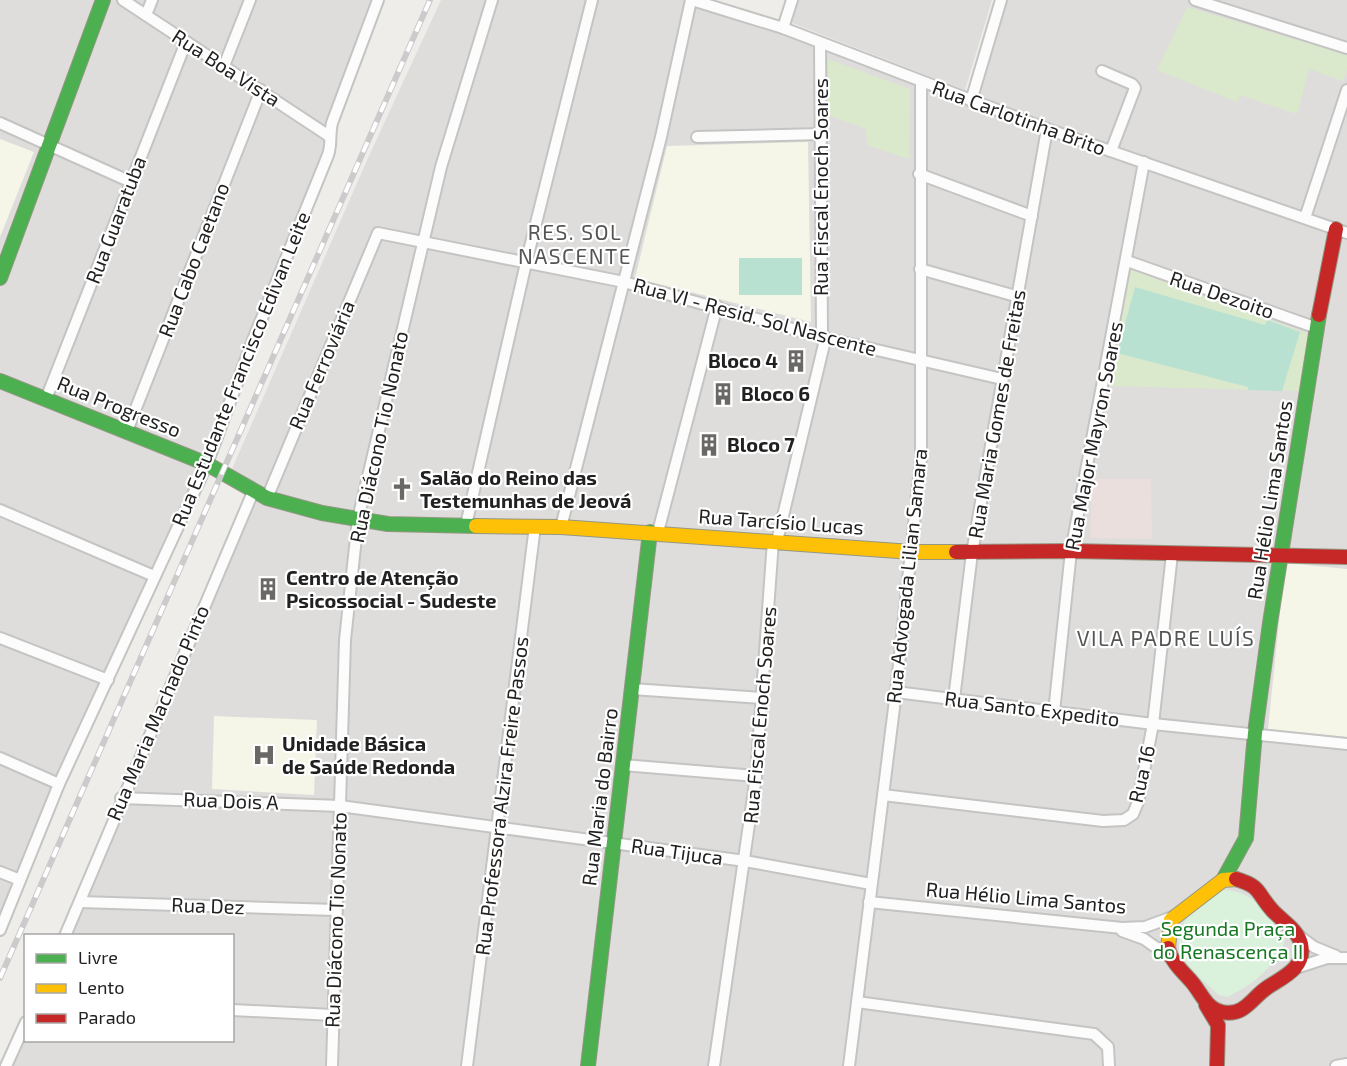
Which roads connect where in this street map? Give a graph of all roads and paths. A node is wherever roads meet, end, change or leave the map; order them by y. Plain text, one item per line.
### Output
1 (103, 0) edge
2 (123, 0) edge
3 (152, 0) edge
4 (250, 0) edge
5 (378, 0) edge
6 (492, 0) edge
7 (592, 0) edge
8 (692, 0) edge
9 (792, 0) edge
10 (1001, 0) edge
11 (1195, 0) edge
12 (146, 15) junction
13 (783, 28) junction
14 (186, 42) junction
15 (820, 43) junction
16 (1347, 48) edge
17 (224, 66) junction
18 (1102, 71) dead end
19 (921, 83) junction
20 (261, 90) junction
21 (1347, 90) edge
22 (971, 101) junction
23 (0, 123) edge
24 (1047, 129) junction
25 (821, 134) junction
26 (329, 136) junction
27 (697, 137) dead end
28 (49, 144) junction
29 (1111, 151) junction
30 (1144, 162) junction
31 (919, 174) junction
32 (131, 182) junction
33 (1032, 216) junction
34 (1305, 218) junction
35 (1342, 231) edge
36 (378, 232) joint
37 (424, 242) junction
38 (5, 251) edge
39 (1127, 261) junction
40 (526, 263) junction
41 (920, 269) junction
42 (0, 278) edge
43 (624, 282) junction
44 (1019, 297) junction
45 (717, 306) junction
46 (1317, 328) junction
47 (824, 338) junction
48 (921, 360) junction
49 (1002, 379) junction
50 (0, 381) edge
51 (46, 399) junction
52 (128, 431) junction
53 (207, 464) junction
54 (222, 471) joint
55 (253, 492) junction
56 (267, 498) junction
57 (0, 510) edge
58 (358, 519) junction
59 (466, 525) junction
60 (536, 526) junction
61 (561, 527) junction
62 (654, 532) junction
63 (775, 541) junction
64 (1071, 551) junction
65 (912, 552) junction
66 (972, 553) junction
67 (1172, 554) junction
68 (1281, 554) junction
69 (1347, 557) edge
70 (154, 576) junction
71 (0, 638) edge
72 (108, 680) junction
73 (632, 689) junction
74 (896, 692) junction
75 (762, 698) junction
76 (954, 699) junction
77 (1054, 712) junction
78 (1153, 724) junction
79 (1255, 732) junction
80 (1347, 744) edge
81 (0, 758) edge
82 (623, 765) junction
83 (756, 776) junction
84 (59, 784) junction
85 (883, 795) junction
86 (121, 798) junction
87 (340, 806) junction
88 (498, 829) junction
89 (614, 843) junction
90 (745, 861) junction
91 (0, 872) edge
92 (20, 880) junction
93 (1224, 880) junction
94 (871, 884) junction
95 (869, 902) junction
96 (80, 903) junction
97 (336, 910) junction
98 (1178, 915) junction
99 (1101, 927) junction
100 (0, 930) edge
101 (66, 934) edge
102 (1297, 934) junction
103 (1343, 958) edge
104 (1172, 959) junction
105 (1296, 968) junction
106 (857, 1002) junction
107 (1204, 1002) junction
108 (234, 1010) edge
109 (333, 1015) junction
110 (24, 1026) edge
111 (1347, 1064) edge
112 (6, 1066) edge
113 (332, 1066) edge
114 (467, 1066) edge
115 (588, 1066) edge
116 (714, 1066) edge
117 (849, 1066) edge
118 (1109, 1066) edge
119 (1217, 1066) edge
120 (1336, 1066) edge

1 - 28 street
2 - 12 street, Rua Boa Vista
3 - 12 street
4 - 17 street
5 - 26 street, Rua Estudante Francisco Edivan Leite
6 - 37 street, Rua Diácono Tio Nonato
7 - 40 street
8 - 13 street, Rua Carlotinha Brito
8 - 43 street
9 - 13 street
10 - 22 street
11 - 16 street
12 - 14 street, Rua Boa Vista
13 - 15 street, Rua Carlotinha Brito
14 - 17 street, Rua Boa Vista
14 - 32 street, Rua Guaratuba
15 - 19 street, Rua Carlotinha Brito
15 - 25 street, Rua Fiscal Enoch Soares
17 - 20 street, Rua Boa Vista
18 - 29 street
19 - 22 street, Rua Carlotinha Brito
19 - 31 street, Rua Advogada Lilian Samara
20 - 26 street, Rua Boa Vista
20 - 52 street, Rua Cabo Caetano
21 - 34 street
22 - 24 street, Rua Carlotinha Brito
23 - 28 street
24 - 29 street, Rua Carlotinha Brito
24 - 33 street, Rua Maria Gomes de Freitas
25 - 27 street
25 - 47 street, Rua Fiscal Enoch Soares
26 - 53 street, Rua Estudante Francisco Edivan Leite
28 - 32 street
28 - 38 street
29 - 30 street, Rua Carlotinha Brito
30 - 34 street, Rua Carlotinha Brito
30 - 39 street, Rua Major Mayron Soares
31 - 33 street
31 - 41 street, Rua Advogada Lilian Samara
32 - 51 street, Rua Guaratuba
33 - 44 street, Rua Maria Gomes de Freitas
34 - 35 street, Rua Carlotinha Brito
35 - 46 street, Rua Hélio Lima Santos
36 - 37 street, Rua VI - Resid. Sol Nascente
36 - 56 street, Rua Ferroviária
37 - 40 street, Rua VI - Resid. Sol Nascente
37 - 58 street, Rua Diácono Tio Nonato
38 - 42 street
39 - 46 street, Rua Dezoito
39 - 64 street, Rua Major Mayron Soares
40 - 43 street, Rua VI - Resid. Sol Nascente
40 - 59 street
41 - 44 street
41 - 48 street, Rua Advogada Lilian Samara
43 - 45 street, Rua VI - Resid. Sol Nascente
43 - 61 street
44 - 49 street, Rua Maria Gomes de Freitas
45 - 47 street, Rua VI - Resid. Sol Nascente
45 - 62 street, Rua Maria do Bairro
46 - 68 street, Rua Hélio Lima Santos
47 - 48 street, Rua VI - Resid. Sol Nascente
47 - 63 street, Rua Fiscal Enoch Soares
48 - 49 street, Rua VI - Resid. Sol Nascente
48 - 65 street, Rua Advogada Lilian Samara
49 - 66 street, Rua Maria Gomes de Freitas
50 - 51 street, Rua Progresso
51 - 52 street, Rua Progresso
52 - 53 street, Rua Progresso
53 - 54 street, Rua Progresso
53 - 70 street, Rua Estudante Francisco Edivan Leite
54 - 55 street, Rua Tarcísio Lucas
55 - 56 street, Rua Tarcísio Lucas
55 - 86 street, Rua Maria Machado Pinto
56 - 58 street, Rua Tarcísio Lucas
57 - 70 street
58 - 59 street, Rua Tarcísio Lucas
58 - 87 street, Rua Diácono Tio Nonato
59 - 60 street, Rua Tarcísio Lucas
60 - 61 street, Rua Tarcísio Lucas
60 - 88 street, Rua Professora Alzira Freire Passos
61 - 62 street, Rua Tarcísio Lucas
62 - 63 street, Rua Tarcísio Lucas
62 - 73 street, Rua Maria do Bairro
63 - 65 street, Rua Tarcísio Lucas
63 - 75 street, Rua Fiscal Enoch Soares
64 - 66 street, Rua Tarcísio Lucas
64 - 67 street, Rua Tarcísio Lucas
64 - 77 street, Rua Major Mayron Soares
65 - 66 street, Rua Tarcísio Lucas
65 - 74 street, Rua Advogada Lilian Samara
66 - 76 street, Rua Maria Gomes de Freitas
67 - 68 street, Rua Tarcísio Lucas
67 - 78 street, Rua 16
68 - 69 street, Rua Tarcísio Lucas
68 - 79 street, Rua Hélio Lima Santos
70 - 72 street, Rua Estudante Francisco Edivan Leite
71 - 72 street
72 - 84 street, Rua Estudante Francisco Edivan Leite
73 - 75 street
73 - 82 street, Rua Maria do Bairro
74 - 76 street, Rua Santo Expedito
74 - 85 street, Rua Advogada Lilian Samara
75 - 83 street, Rua Fiscal Enoch Soares
76 - 77 street, Rua Santo Expedito
77 - 78 street, Rua Santo Expedito
78 - 79 street, Rua Santo Expedito
78 - 85 street, Rua 16
79 - 80 street, Rua Santo Expedito
79 - 93 street, Rua Hélio Lima Santos
81 - 84 street
82 - 83 street
82 - 89 street, Rua Maria do Bairro
83 - 90 street, Rua Fiscal Enoch Soares
84 - 92 street, Rua Estudante Francisco Edivan Leite
85 - 94 street, Rua Advogada Lilian Samara
86 - 87 street, Rua Dois A
86 - 96 street, Rua Maria Machado Pinto
87 - 88 street, Rua Tijuca
87 - 97 street, Rua Diácono Tio Nonato
88 - 89 street, Rua Tijuca
88 - 114 street, Rua Professora Alzira Freire Passos
89 - 90 street, Rua Tijuca
89 - 115 street, Rua Maria do Bairro
90 - 94 street, Rua Tijuca
90 - 116 street, Rua Fiscal Enoch Soares
91 - 92 street
92 - 100 street, Rua Estudante Francisco Edivan Leite
93 - 98 street
93 - 102 street
94 - 95 street, Rua Advogada Lilian Samara
95 - 99 street, Rua Hélio Lima Santos
95 - 106 street, Rua Advogada Lilian Samara
96 - 97 street, Rua Dez
96 - 101 street, Rua Maria Machado Pinto
97 - 109 street, Rua Diácono Tio Nonato
98 - 99 street, Rua Hélio Lima Santos
98 - 104 street
99 - 104 street
102 - 103 street
102 - 105 street
103 - 105 street
104 - 107 street
105 - 107 street
106 - 117 street, Rua Advogada Lilian Samara
106 - 118 street
107 - 119 street
108 - 109 street
109 - 113 street, Rua Diácono Tio Nonato
110 - 112 street
111 - 120 street

